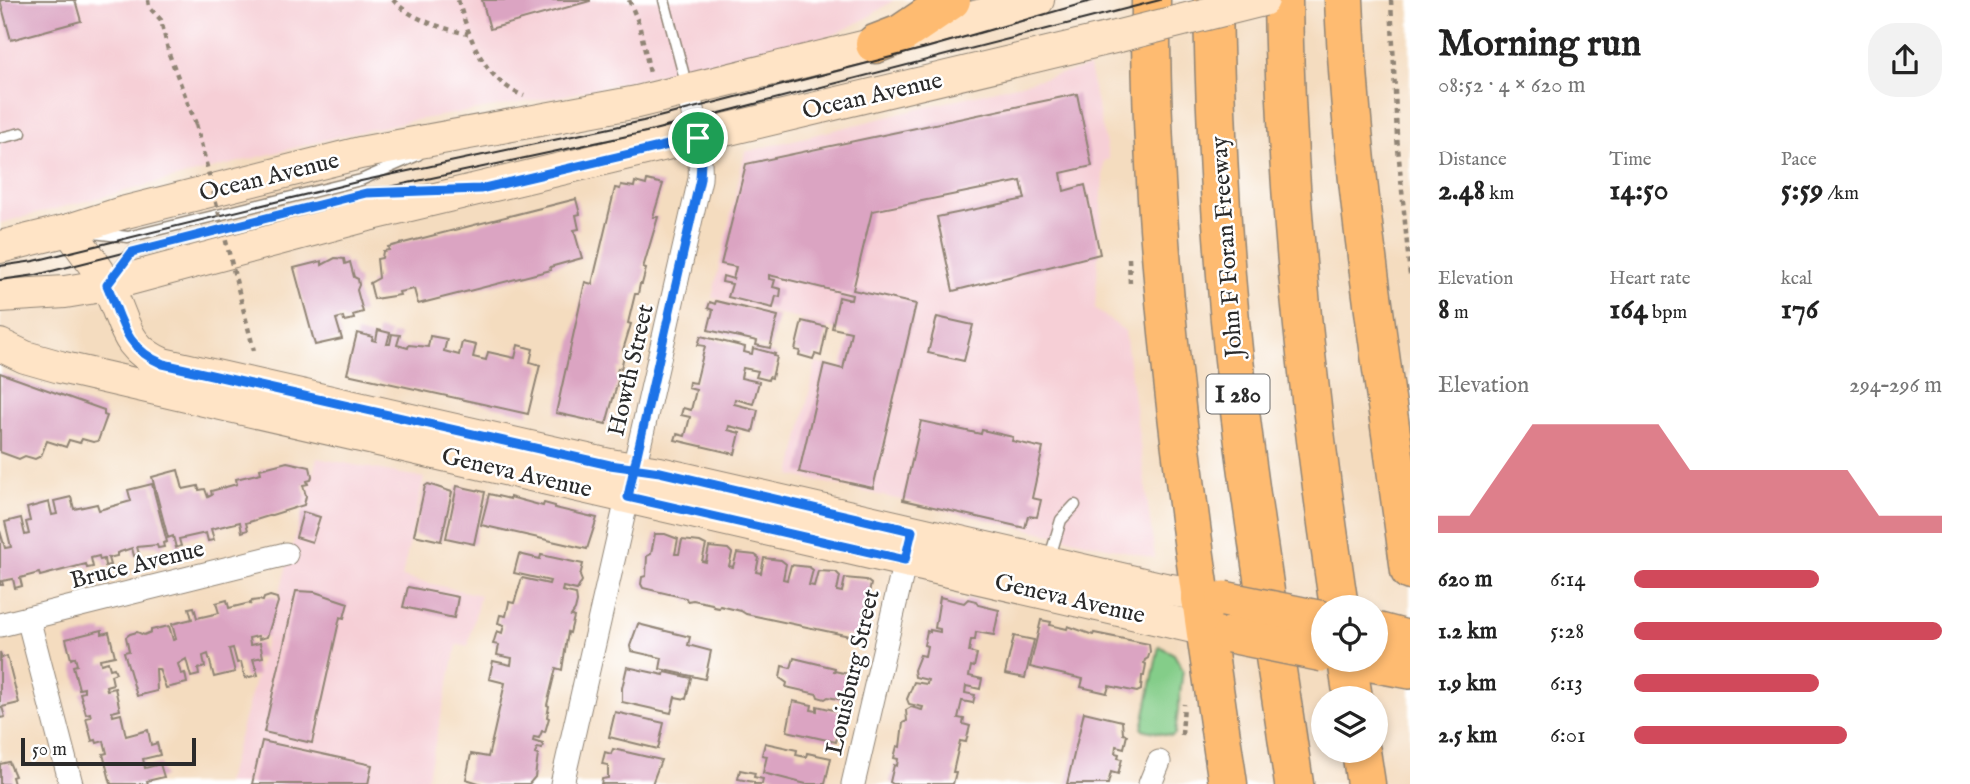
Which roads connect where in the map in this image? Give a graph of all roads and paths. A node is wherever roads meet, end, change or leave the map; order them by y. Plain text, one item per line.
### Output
1 (148, 0) edge
2 (393, 0) edge
3 (458, 0) edge
4 (629, 0) edge
5 (664, 0) edge
6 (951, 0) edge
7 (1038, 0) edge
8 (1151, 0) edge
9 (1213, 0) edge
10 (1263, 0) edge
11 (1283, 0) edge
12 (1344, 0) edge
13 (1391, 0) edge
14 (468, 34) junction
15 (875, 44) junction
16 (651, 76) dead end
17 (688, 90) junction
18 (533, 97) dead end
19 (21, 133) dead end
20 (0, 138) edge
21 (698, 138) junction
22 (69, 230) junction
23 (0, 247) edge
24 (1410, 276) edge
25 (107, 285) junction
26 (0, 296) edge
27 (0, 345) edge
28 (254, 351) dead end
29 (631, 483) junction
30 (1075, 505) dead end
31 (909, 546) junction
32 (286, 554) dead end
33 (1048, 563) junction
34 (1410, 571) edge
35 (1337, 595) edge
36 (1215, 615) junction
37 (28, 618) junction
38 (1311, 619) edge
39 (0, 625) edge
40 (1311, 650) edge
41 (1159, 762) dead end
42 (1363, 763) edge
43 (71, 784) edge
44 (562, 784) edge
45 (853, 784) edge
46 (1150, 784) edge
47 (1228, 784) edge
48 (1294, 784) edge
49 (1366, 784) edge

1 - 28 path, bridge
2 - 14 path
3 - 14 path
4 - 16 path
5 - 17 lane
6 - 15 highway
7 - 15 main road, Ocean Avenue
8 - 36 highway
9 - 48 highway, John F Foran Freeway / I 280
10 - 21 main road, Ocean Avenue, bridge
11 - 35 highway
12 - 34 highway
13 - 24 path
14 - 18 path
15 - 17 main road, Ocean Avenue
17 - 21 street, Howth Street
17 - 22 main road, Ocean Avenue
19 - 20 lane
21 - 25 main road, Ocean Avenue
21 - 29 street, Howth Street
22 - 23 main road, Ocean Avenue
22 - 25 main road, Geneva Avenue
25 - 26 main road, Ocean Avenue
25 - 29 main road, Geneva Avenue
27 - 29 main road, Geneva Avenue
29 - 31 main road, Geneva Avenue
29 - 44 street, Howth Street
30 - 33 lane
31 - 33 main road, Geneva Avenue
31 - 36 main road, Geneva Avenue
31 - 45 street, Louisburg Street
32 - 37 street, Bruce Avenue
33 - 36 main road, Geneva Avenue
36 - 38 main road, Geneva Avenue, bridge
36 - 40 main road, Geneva Avenue, bridge
36 - 47 highway
37 - 39 street, Bruce Avenue
37 - 43 street
41 - 46 street
42 - 49 highway

